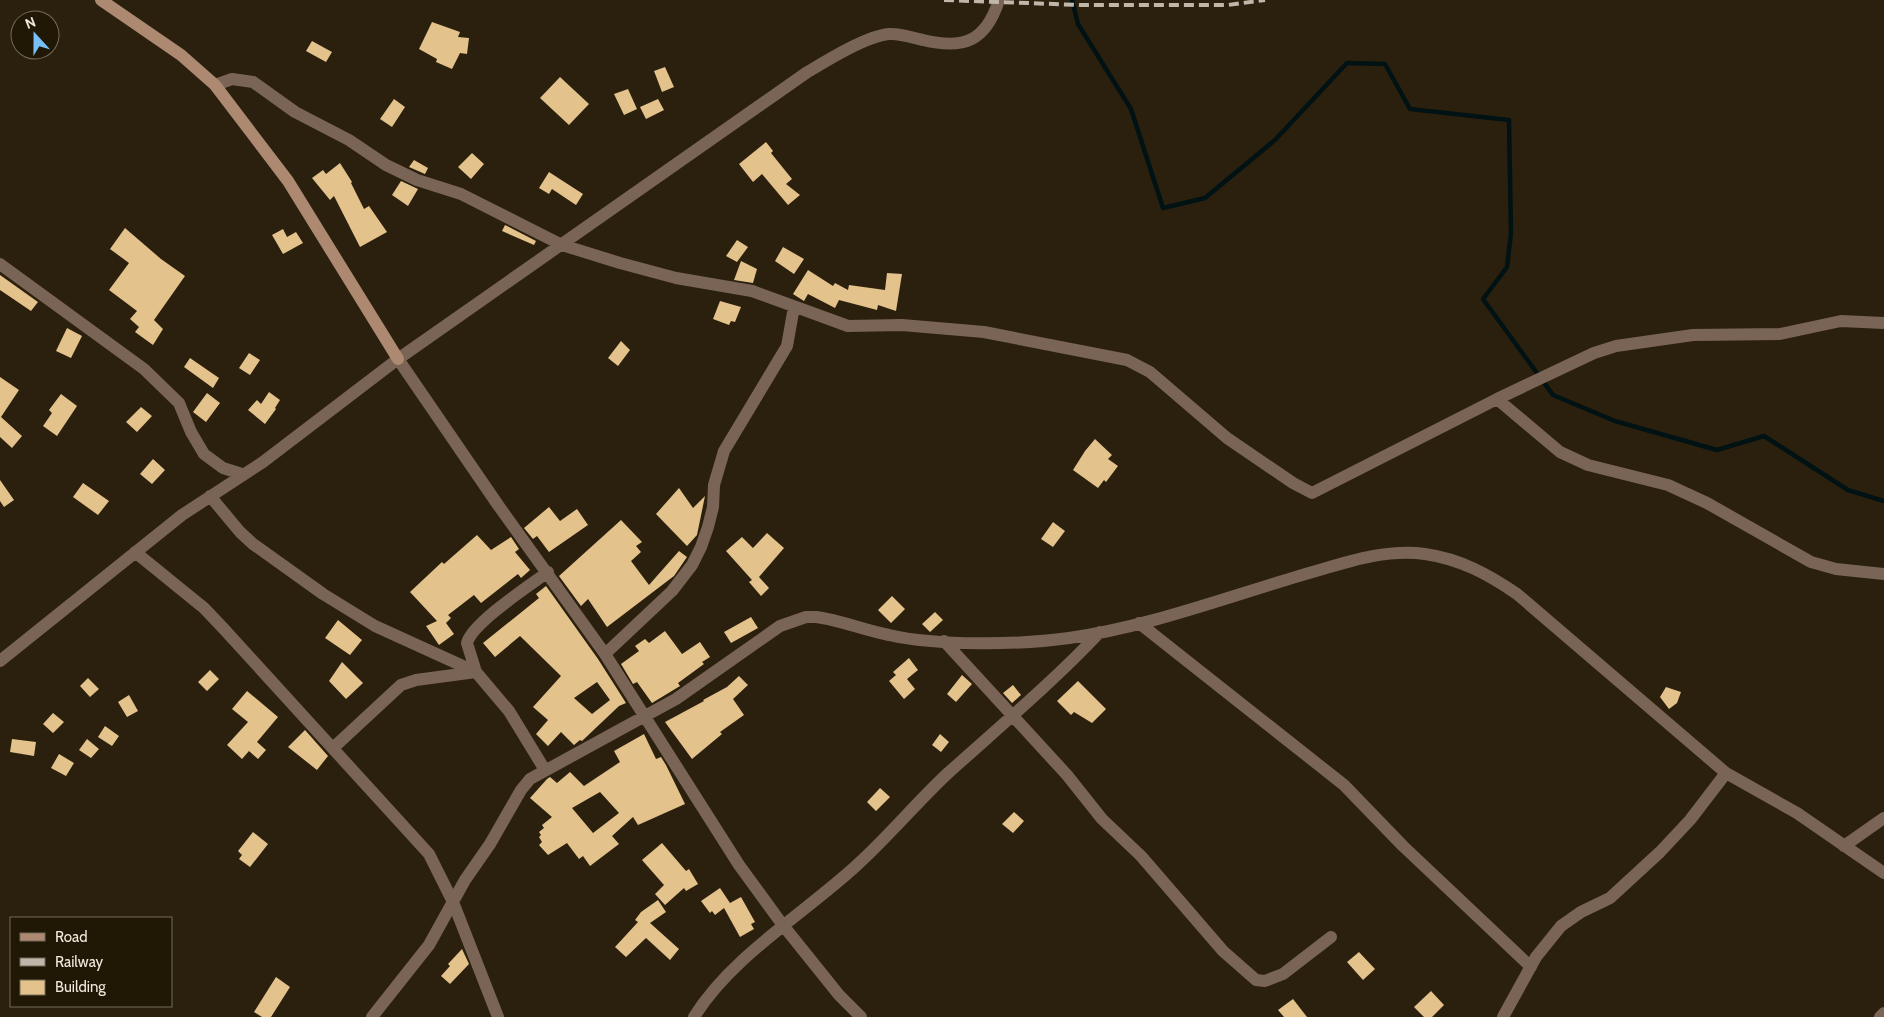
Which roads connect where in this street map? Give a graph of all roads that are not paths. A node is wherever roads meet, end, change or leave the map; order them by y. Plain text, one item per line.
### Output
1 (100, 0) edge
2 (999, 0) edge
3 (215, 85) junction
4 (562, 245) junction
5 (0, 264) edge
6 (794, 307) junction
7 (1884, 323) edge
8 (398, 359) junction
9 (1497, 399) junction
10 (242, 474) junction
11 (210, 496) junction
12 (135, 552) junction
13 (548, 572) junction
14 (1884, 574) edge
15 (1139, 622) junction
16 (1100, 632) junction
17 (944, 641) junction
18 (605, 654) junction
19 (0, 662) edge
20 (476, 672) junction
21 (644, 716) junction
22 (1012, 717) junction
23 (333, 748) junction
24 (544, 770) junction
25 (1726, 773) junction
26 (1884, 818) edge
27 (1844, 846) junction
28 (1884, 873) edge
29 (453, 902) junction
30 (782, 924) junction
31 (1331, 937) dead end
32 (1531, 967) junction
33 (1884, 1013) edge
34 (372, 1017) edge
35 (498, 1017) edge
36 (694, 1017) edge
37 (861, 1017) edge
38 (1503, 1017) edge
39 (1880, 1017) edge

1 - 3 street
2 - 4 street
3 - 4 street
3 - 8 street
4 - 6 street
4 - 8 street
5 - 10 street
6 - 9 street
6 - 18 street
7 - 9 street
8 - 10 street
8 - 13 street
9 - 14 street
10 - 11 street
11 - 12 street
11 - 20 street
12 - 19 street
12 - 23 street
13 - 18 street
13 - 20 street
15 - 16 street
15 - 25 street
15 - 32 street
16 - 17 street
16 - 22 street
17 - 21 street
17 - 22 street
18 - 21 street
20 - 23 street
20 - 24 street
21 - 24 street
21 - 30 street
22 - 30 street
22 - 31 street
23 - 29 street
24 - 29 street
25 - 27 street
25 - 32 street
26 - 27 street
27 - 28 street
29 - 34 street
29 - 35 street
30 - 36 street
30 - 37 street
32 - 38 street
33 - 39 street

